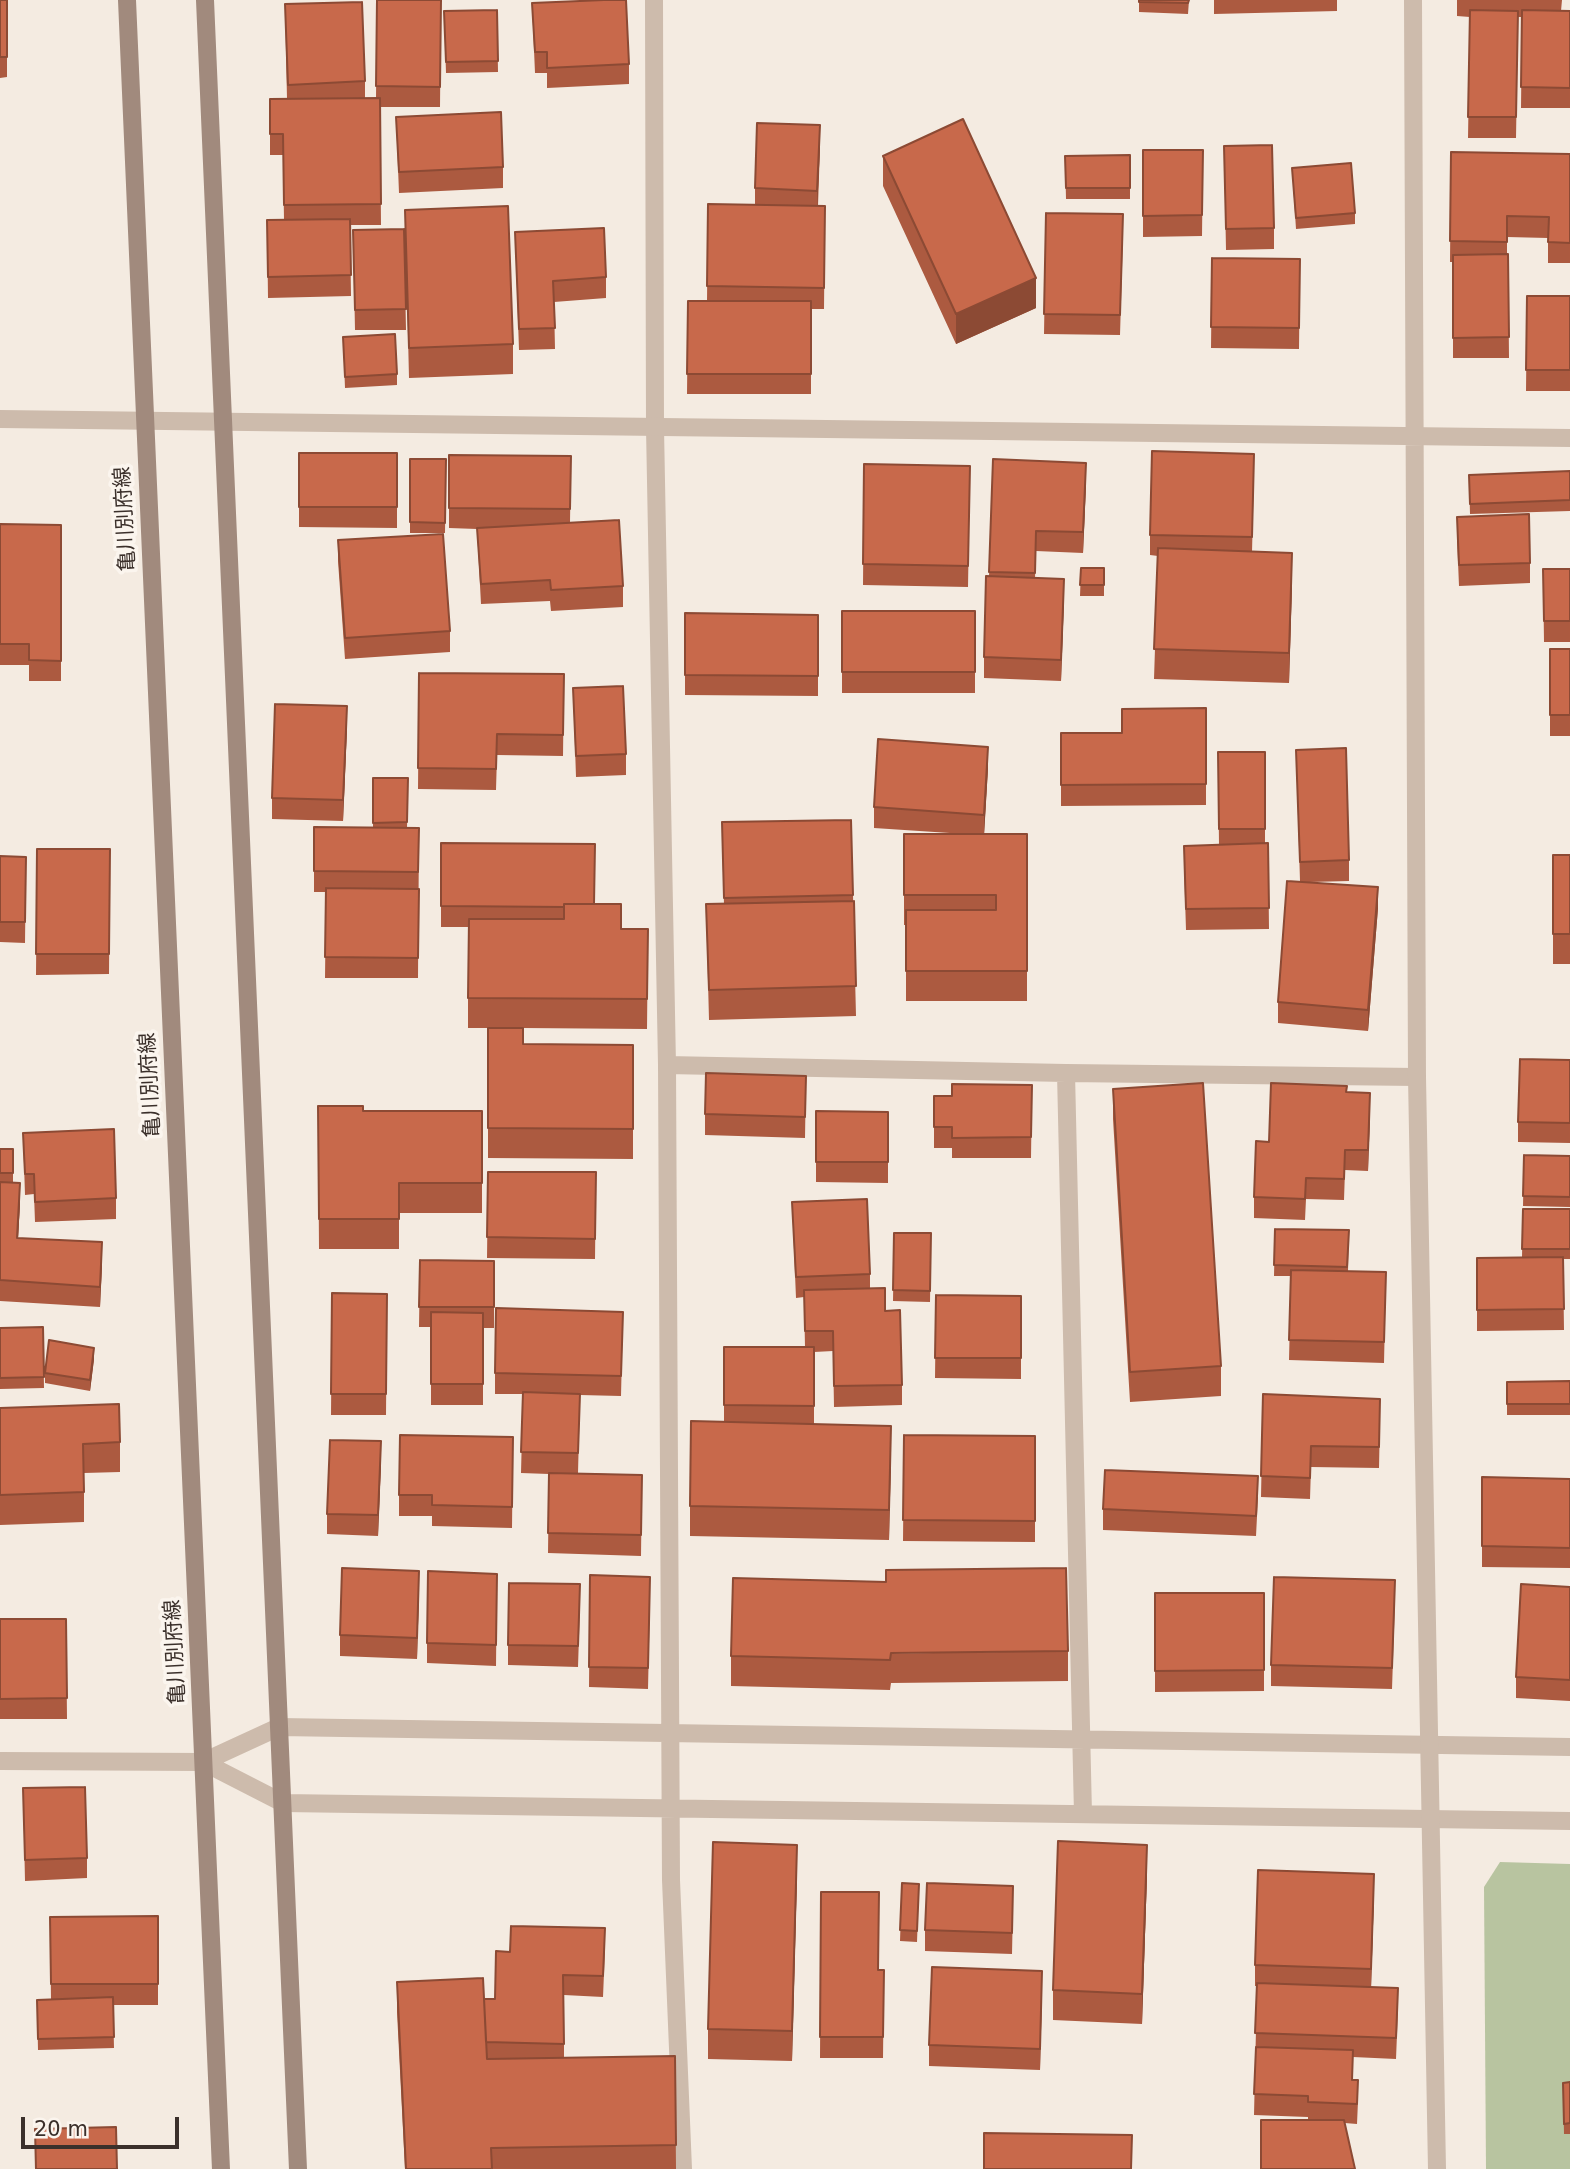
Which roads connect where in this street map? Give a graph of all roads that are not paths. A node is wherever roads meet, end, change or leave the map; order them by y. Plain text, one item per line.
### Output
1 (127, 0) edge
2 (205, 0) edge
3 (654, 0) edge
4 (1413, 0) edge
5 (0, 419) edge
6 (145, 421) junction
7 (223, 422) junction
8 (655, 428) junction
9 (1415, 436) junction
10 (1570, 438) edge
11 (667, 1065) junction
12 (1066, 1073) junction
13 (1417, 1077) junction
14 (279, 1727) junction
15 (670, 1734) junction
16 (1081, 1741) junction
17 (1430, 1746) junction
18 (1570, 1748) edge
19 (0, 1761) edge
20 (204, 1762) junction
21 (283, 1803) junction
22 (671, 1808) junction
23 (1083, 1814) junction
24 (1432, 1819) junction
25 (1570, 1821) edge
26 (221, 2169) edge
27 (298, 2169) edge
28 (684, 2169) edge
29 (1437, 2169) edge

1 - 6 main road, 亀川別府線
2 - 7 main road
3 - 8 street
4 - 9 street
5 - 6 street
6 - 7 street
6 - 20 main road, 亀川別府線
7 - 8 street
7 - 14 main road
8 - 9 street
8 - 11 street
9 - 10 street
9 - 13 street
11 - 12 street
11 - 15 street
12 - 13 street
12 - 16 street
13 - 17 street
14 - 15 street
14 - 20 street
14 - 21 main road
15 - 16 street
15 - 22 street
16 - 17 street
16 - 23 street
17 - 18 street
17 - 24 street
19 - 20 street
20 - 21 street
20 - 26 main road, 亀川別府線
21 - 22 street
21 - 27 main road
22 - 23 street
22 - 28 street
23 - 24 street
24 - 25 street
24 - 29 street

